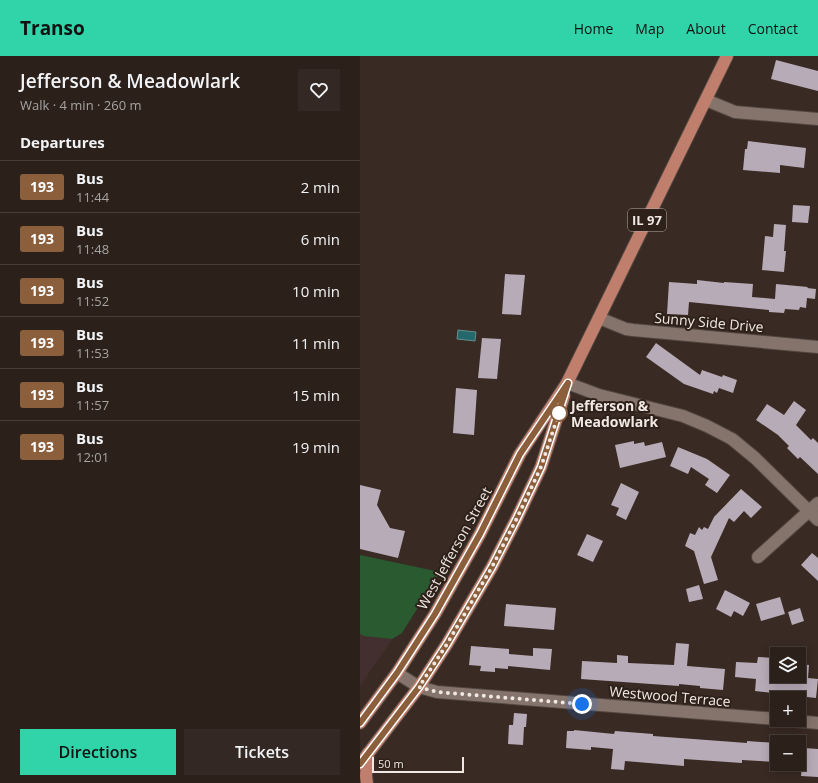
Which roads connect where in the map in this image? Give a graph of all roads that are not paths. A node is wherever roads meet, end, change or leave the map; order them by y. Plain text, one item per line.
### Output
1 (727, 56) edge
2 (706, 100) junction
3 (818, 119) edge
4 (598, 318) junction
5 (818, 347) edge
6 (568, 383) junction
7 (818, 503) edge
8 (809, 511) junction
9 (818, 520) edge
10 (758, 557) dead end
11 (397, 673) junction
12 (419, 687) junction
13 (770, 719) edge
14 (806, 722) edge
15 (360, 723) edge
16 (818, 723) edge
17 (368, 753) junction
18 (360, 764) edge
19 (367, 783) edge

1 - 2 main road, West Jefferson Street / IL 97
2 - 3 street
2 - 4 main road, West Jefferson Street / IL 97
4 - 5 street, Sunny Side Drive
4 - 6 main road, West Jefferson Street / IL 97
6 - 8 street
6 - 11 main road, West Jefferson Street / IL 97
6 - 12 main road, West Jefferson Street / IL 97
7 - 8 street
8 - 9 street
8 - 10 street
11 - 12 street, Westwood Terrace
11 - 15 main road, West Jefferson Street / IL 97
12 - 13 street, Westwood Terrace
12 - 17 main road, West Jefferson Street / IL 97
14 - 16 street
17 - 18 main road, West Jefferson Street / IL 97
17 - 19 main road

